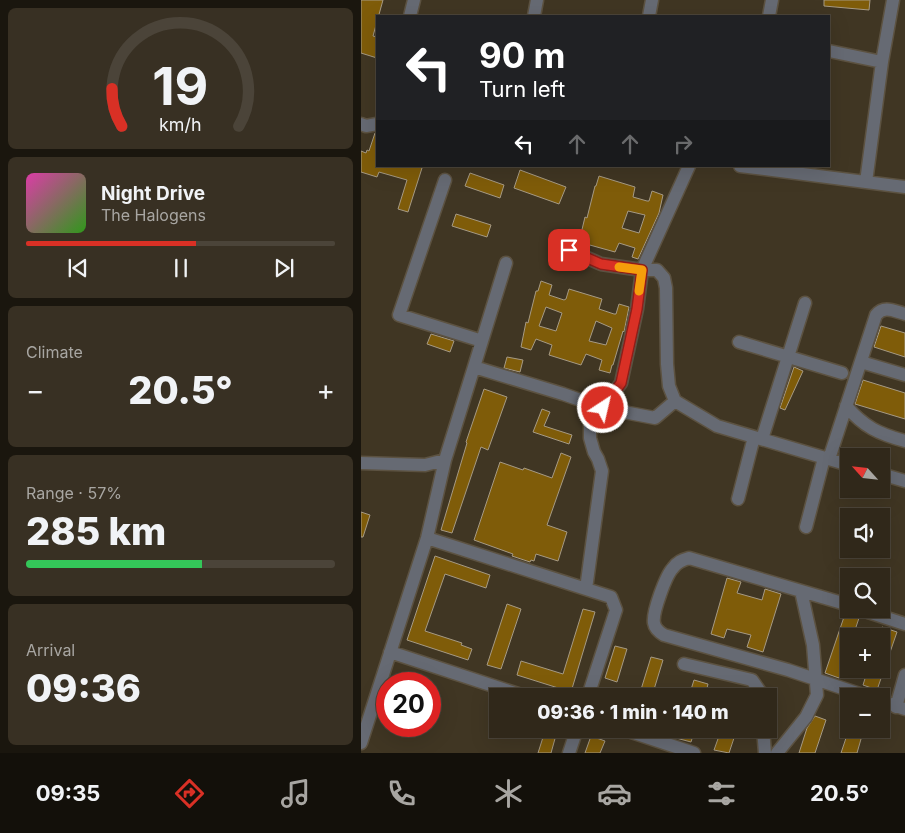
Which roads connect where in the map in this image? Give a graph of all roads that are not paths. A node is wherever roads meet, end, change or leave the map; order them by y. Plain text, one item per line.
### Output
1 (414, 0) edge
2 (537, 0) edge
3 (653, 0) edge
4 (773, 0) edge
5 (893, 0) edge
6 (409, 15) edge
7 (534, 15) edge
8 (649, 15) edge
9 (769, 15) edge
10 (830, 51) edge
11 (881, 62) junction
12 (361, 124) edge
13 (376, 124) edge
14 (689, 167) edge
15 (748, 167) edge
16 (445, 180) dead end
17 (866, 182) junction
18 (905, 187) edge
19 (569, 250) dead end
20 (506, 263) dead end
21 (642, 270) junction
22 (805, 303) dead end
23 (905, 314) edge
24 (482, 340) junction
25 (739, 342) dead end
26 (788, 356) junction
27 (861, 362) junction
28 (474, 367) junction
29 (842, 373) dead end
30 (905, 375) edge
31 (675, 401) junction
32 (846, 406) junction
33 (603, 408) junction
34 (758, 438) junction
35 (905, 441) edge
36 (827, 458) junction
37 (445, 460) junction
38 (840, 462) edge
39 (361, 463) edge
40 (890, 476) edge
41 (905, 480) edge
42 (738, 499) dead end
43 (806, 528) dead end
44 (427, 538) junction
45 (586, 589) junction
46 (801, 591) junction
47 (840, 603) edge
48 (887, 618) edge
49 (905, 624) edge
50 (390, 652) junction
51 (684, 664) dead end
52 (905, 675) edge
53 (816, 679) junction
54 (499, 688) edge
55 (591, 688) edge
56 (758, 688) edge
57 (842, 688) edge
58 (901, 708) edge
59 (574, 738) edge
60 (649, 738) edge
61 (764, 738) edge
62 (361, 742) edge
63 (569, 753) edge
64 (694, 753) edge
65 (765, 753) edge
66 (777, 753) edge

1 - 6 street
2 - 7 street
3 - 8 street
4 - 9 street
5 - 11 street
10 - 11 street
11 - 17 street
12 - 13 street
14 - 21 street
15 - 17 street
16 - 24 street
17 - 18 street
19 - 21 street
20 - 24 street
21 - 31 street
21 - 33 street
22 - 26 street
23 - 27 street
24 - 28 street
25 - 26 street
26 - 29 street
26 - 34 street
27 - 30 street
27 - 32 street
28 - 33 street
28 - 37 street
31 - 33 street
31 - 34 street
32 - 35 street
32 - 36 street
33 - 45 street
34 - 36 street
34 - 42 street
36 - 38 street
36 - 43 street
37 - 39 street
37 - 44 street
40 - 41 street
44 - 45 street
44 - 50 street
45 - 55 street
46 - 47 street
46 - 53 street
46 - 53 street
48 - 49 street
50 - 54 street
50 - 62 street
51 - 56 street
52 - 58 street
53 - 57 street
53 - 66 street
59 - 63 street
60 - 64 street
61 - 65 street

